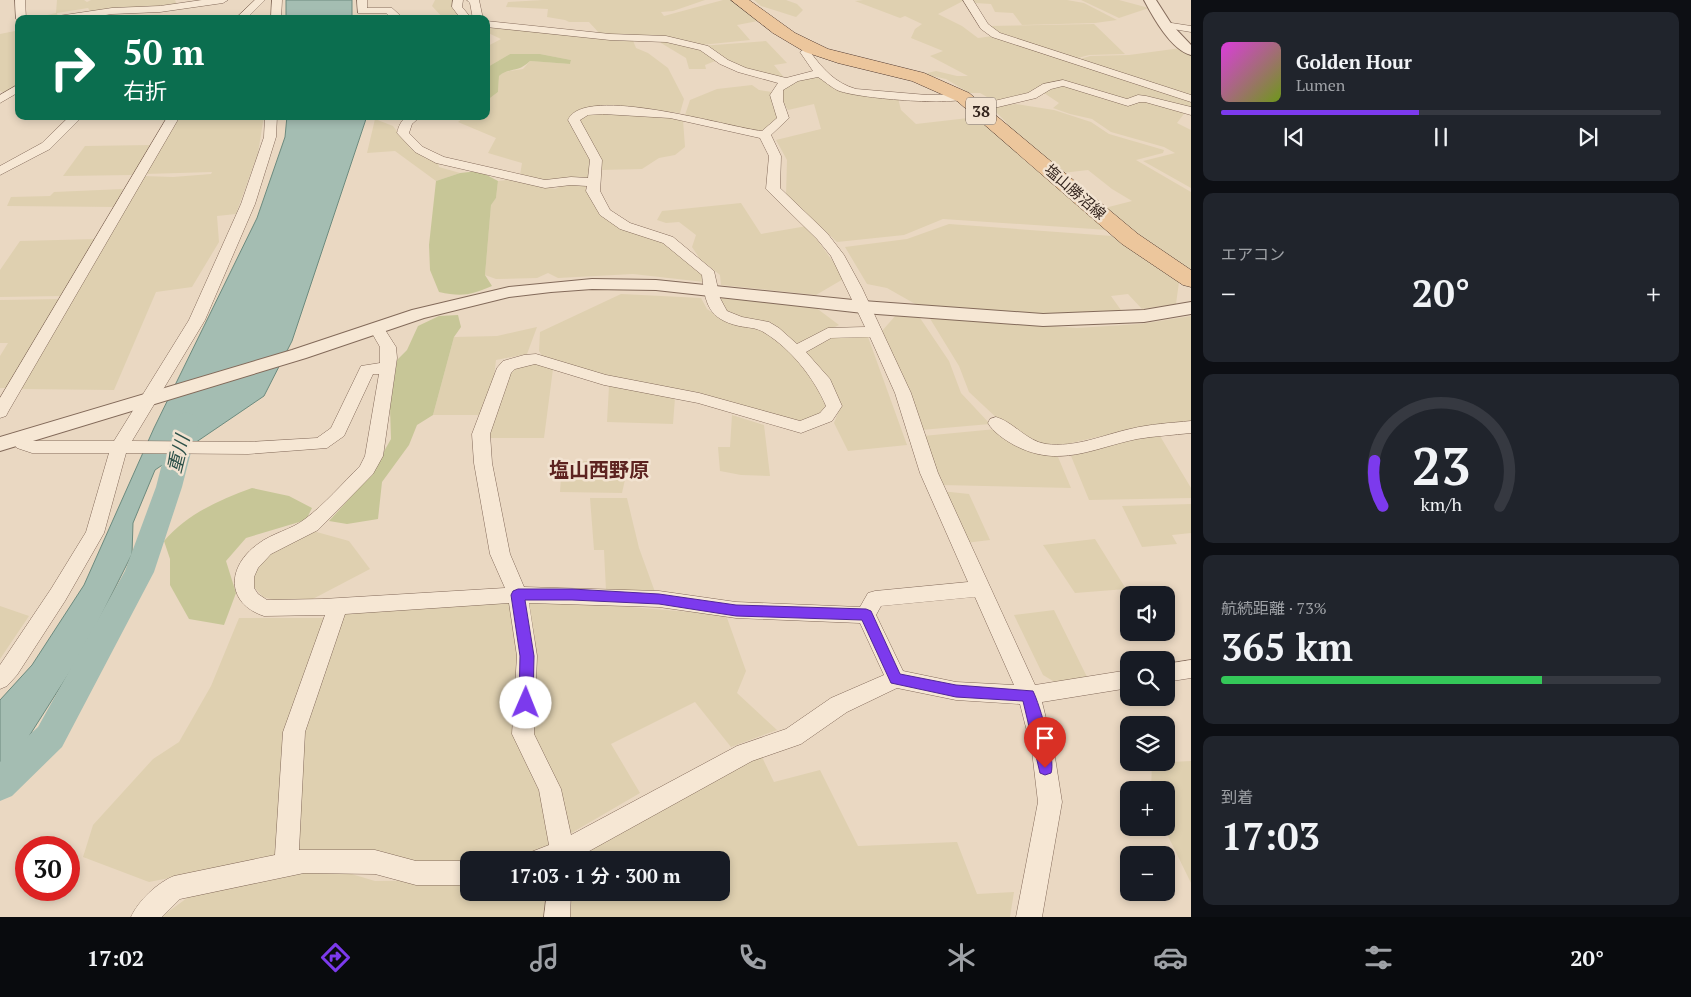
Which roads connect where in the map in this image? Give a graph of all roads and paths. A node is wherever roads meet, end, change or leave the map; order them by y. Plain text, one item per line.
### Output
1 (20, 0) edge
2 (223, 0) edge
3 (260, 0) edge
4 (277, 0) edge
5 (362, 0) edge
6 (458, 0) edge
7 (472, 0) edge
8 (739, 0) edge
9 (968, 0) edge
10 (1150, 0) edge
11 (180, 3) edge
12 (21, 15) edge
13 (85, 15) edge
14 (245, 15) edge
15 (276, 15) edge
16 (394, 15) edge
17 (464, 15) edge
18 (477, 15) edge
19 (490, 24) edge
20 (1165, 26) junction
21 (1191, 29) edge
22 (810, 48) junction
23 (1191, 51) edge
24 (820, 73) junction
25 (788, 82) junction
26 (15, 90) edge
27 (1191, 98) edge
28 (0, 100) edge
29 (970, 103) junction
30 (1191, 111) edge
31 (73, 120) edge
32 (172, 120) edge
33 (271, 120) edge
34 (409, 120) edge
35 (765, 135) junction
36 (0, 171) edge
37 (593, 182) junction
38 (1191, 280) edge
39 (711, 289) junction
40 (863, 307) junction
41 (1191, 308) edge
42 (377, 328) junction
43 (876, 332) junction
44 (796, 351) junction
45 (388, 367) junction
46 (150, 399) junction
47 (0, 412) edge
48 (996, 423) dead end
49 (1191, 428) edge
50 (9, 441) edge
51 (122, 448) junction
52 (980, 589) junction
53 (518, 595) junction
54 (338, 606) junction
55 (866, 614) junction
56 (1191, 669) edge
57 (1175, 672) edge
58 (896, 679) junction
59 (0, 680) edge
60 (1120, 680) edge
61 (1028, 695) junction
62 (555, 851) edge
63 (566, 851) edge
64 (286, 865) junction
65 (460, 873) edge
66 (558, 901) edge
67 (144, 917) edge
68 (557, 917) edge
69 (1029, 917) edge

1 - 12 street
2 - 11 street
3 - 14 street
4 - 15 street
5 - 16 street
6 - 17 street
7 - 18 street
8 - 22 main road, 塩山勝沼線 / 38
9 - 27 street
10 - 20 street
11 - 13 street
19 - 25 street
20 - 21 street
20 - 23 street
22 - 24 street, 38
22 - 29 main road, 塩山勝沼線 / 38
24 - 25 street
24 - 29 street, 38
25 - 35 street
26 - 28 street
29 - 30 street
29 - 38 main road, 塩山勝沼線 / 38
31 - 36 street
32 - 47 street
33 - 46 street
34 - 37 street
35 - 37 street
35 - 40 street
37 - 39 street
39 - 40 street
39 - 42 street
39 - 44 street
40 - 41 street
40 - 43 street
42 - 45 street
42 - 46 street
43 - 44 street
43 - 52 street
44 - 53 street
45 - 51 street
45 - 54 street
46 - 50 street
46 - 51 street
48 - 49 street
50 - 51 street
51 - 59 street
52 - 55 street
52 - 61 street
53 - 54 street
53 - 55 street
53 - 62 street
54 - 64 street
55 - 58 street
56 - 57 street
58 - 61 street
58 - 63 street
60 - 61 street
61 - 69 street
64 - 65 street
64 - 67 street
66 - 68 street

